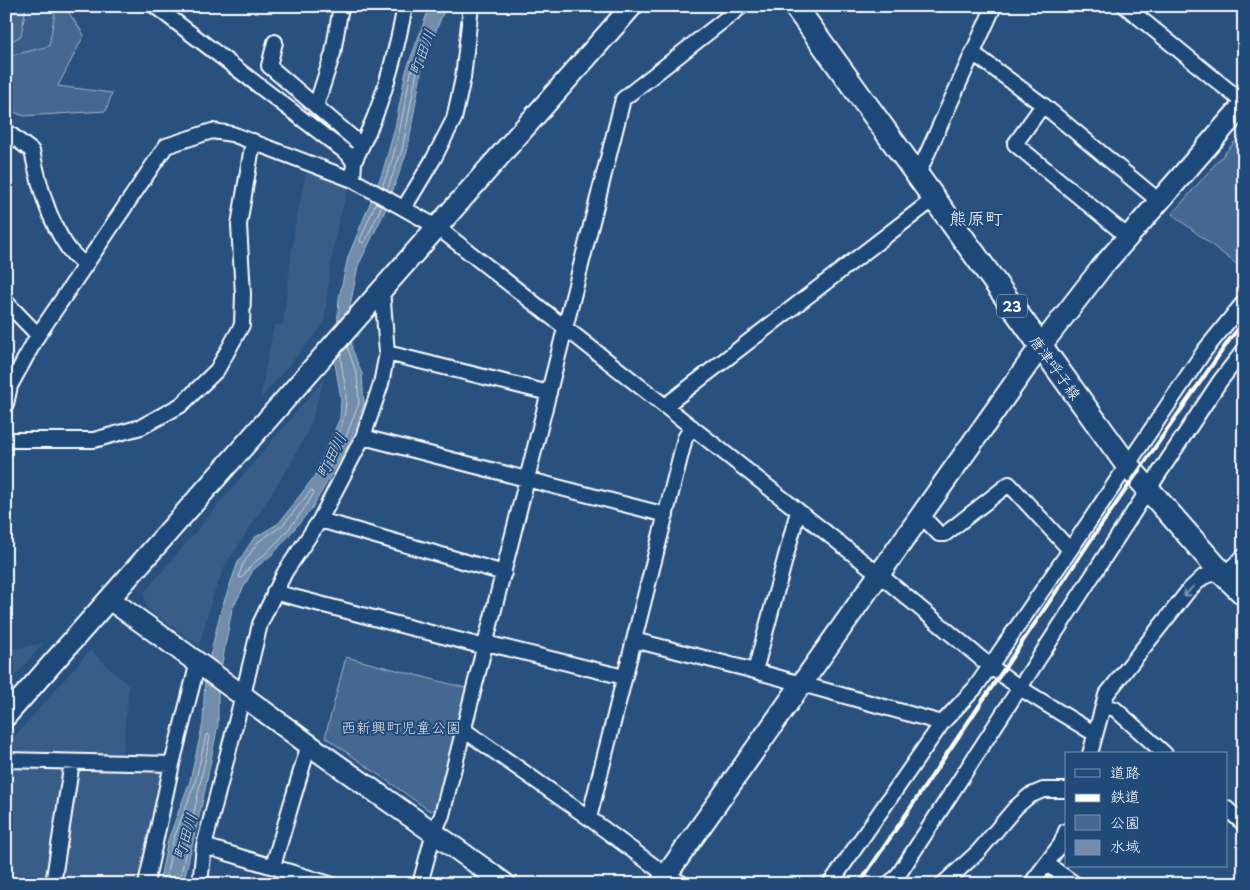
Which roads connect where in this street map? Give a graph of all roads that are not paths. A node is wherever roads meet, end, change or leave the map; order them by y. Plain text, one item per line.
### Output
1 (155, 6) edge
2 (341, 6) edge
3 (405, 6) edge
4 (471, 6) edge
5 (632, 6) edge
6 (742, 6) edge
7 (795, 6) edge
8 (994, 6) edge
9 (1127, 7) edge
10 (275, 42) dead end
11 (973, 53) junction
12 (1244, 104) edge
13 (1043, 105) junction
14 (316, 106) junction
15 (6, 131) edge
16 (253, 141) junction
17 (362, 145) junction
18 (354, 162) junction
19 (918, 174) junction
20 (353, 180) junction
21 (935, 198) junction
22 (1160, 201) junction
23 (404, 208) junction
24 (437, 227) junction
25 (1128, 237) junction
26 (84, 265) junction
27 (378, 293) junction
28 (6, 302) edge
29 (1244, 302) edge
30 (566, 328) junction
31 (38, 335) junction
32 (1040, 347) junction
33 (1244, 350) edge
34 (387, 353) junction
35 (549, 393) junction
36 (6, 404) edge
37 (665, 406) junction
38 (692, 427) junction
39 (363, 437) junction
40 (6, 440) edge
41 (1127, 465) junction
42 (527, 481) junction
43 (1148, 490) junction
44 (798, 511) junction
45 (666, 515) junction
46 (920, 515) junction
47 (320, 520) junction
48 (1070, 550) junction
49 (1244, 556) edge
50 (1220, 571) junction
51 (504, 573) junction
52 (880, 575) junction
53 (274, 592) junction
54 (1244, 594) edge
55 (109, 599) junction
56 (634, 640) junction
57 (485, 645) junction
58 (198, 662) junction
59 (990, 666) junction
60 (755, 670) junction
61 (624, 677) junction
62 (801, 685) junction
63 (1020, 688) junction
64 (243, 695) junction
65 (1103, 706) junction
66 (6, 716) edge
67 (942, 723) junction
68 (464, 730) junction
69 (1095, 734) junction
70 (309, 744) junction
71 (1090, 752) edge
72 (1163, 752) edge
73 (6, 760) edge
74 (72, 762) junction
75 (172, 764) junction
76 (1065, 790) edge
77 (1228, 810) edge
78 (589, 818) junction
79 (1244, 824) edge
80 (434, 832) junction
81 (1065, 834) edge
82 (204, 846) junction
83 (1047, 864) junction
84 (273, 866) junction
85 (670, 881) edge
86 (53, 884) edge
87 (146, 884) edge
88 (200, 884) edge
89 (330, 884) edge
90 (420, 884) edge
91 (505, 884) edge
92 (830, 884) edge
93 (888, 884) edge
94 (943, 884) edge
95 (1031, 884) edge
96 (1075, 884) edge

1 - 18 street
2 - 14 street
3 - 17 street
4 - 23 street
5 - 24 street
6 - 30 street
7 - 19 main road, 唐津呼子線 / 23
8 - 11 street
9 - 12 street
10 - 14 street
11 - 13 street
11 - 19 street
12 - 22 street
13 - 22 street
13 - 25 street
14 - 17 street
15 - 26 street
16 - 20 street
16 - 26 street
16 - 40 street
17 - 18 street
18 - 20 street
19 - 21 main road, 唐津呼子線 / 23
20 - 23 street
21 - 32 main road, 唐津呼子線 / 23
21 - 37 street
22 - 25 street
23 - 24 street
24 - 27 street
24 - 30 street
25 - 32 street
26 - 31 street
27 - 34 street
27 - 55 street
28 - 31 street
29 - 41 street
30 - 35 street
30 - 37 street
31 - 36 street
32 - 41 main road, 唐津呼子線 / 23
32 - 46 street
33 - 43 street
34 - 35 street
34 - 39 street
35 - 42 street
37 - 38 street
38 - 44 street
38 - 45 street
39 - 42 street
39 - 47 street
41 - 43 main road, 唐津呼子線 / 23
41 - 48 street
42 - 45 street
42 - 51 street
43 - 50 main road, 唐津呼子線 / 23
43 - 63 street
44 - 52 street
44 - 60 street
45 - 56 street
46 - 48 street
46 - 52 street
47 - 51 street
47 - 53 street
48 - 59 street
49 - 50 street
50 - 54 main road, 唐津呼子線 / 23
50 -> 65 street
51 - 57 street
52 - 59 street
52 - 62 street
53 - 57 street
53 - 64 street
55 - 58 street
55 - 66 street
56 - 60 street
56 - 61 street
57 - 61 street
57 - 68 street
58 - 64 street
58 - 75 street
59 - 63 street
59 - 67 street
60 - 62 street
61 - 78 street
62 - 67 street
62 - 85 street
63 - 69 street
63 - 93 street
64 - 70 street
64 - 82 street
65 - 69 street
65 - 72 street
67 - 92 street
68 - 78 street
68 - 80 street
69 - 71 street
70 - 80 street
70 - 84 street
73 - 74 street
74 - 75 street
74 - 86 street
75 - 87 street
76 - 94 street
77 - 79 street
78 - 85 street
80 - 90 street
80 - 91 street
81 - 83 street
82 - 84 street
82 - 88 street
83 - 95 street
83 - 96 street
84 - 89 street

